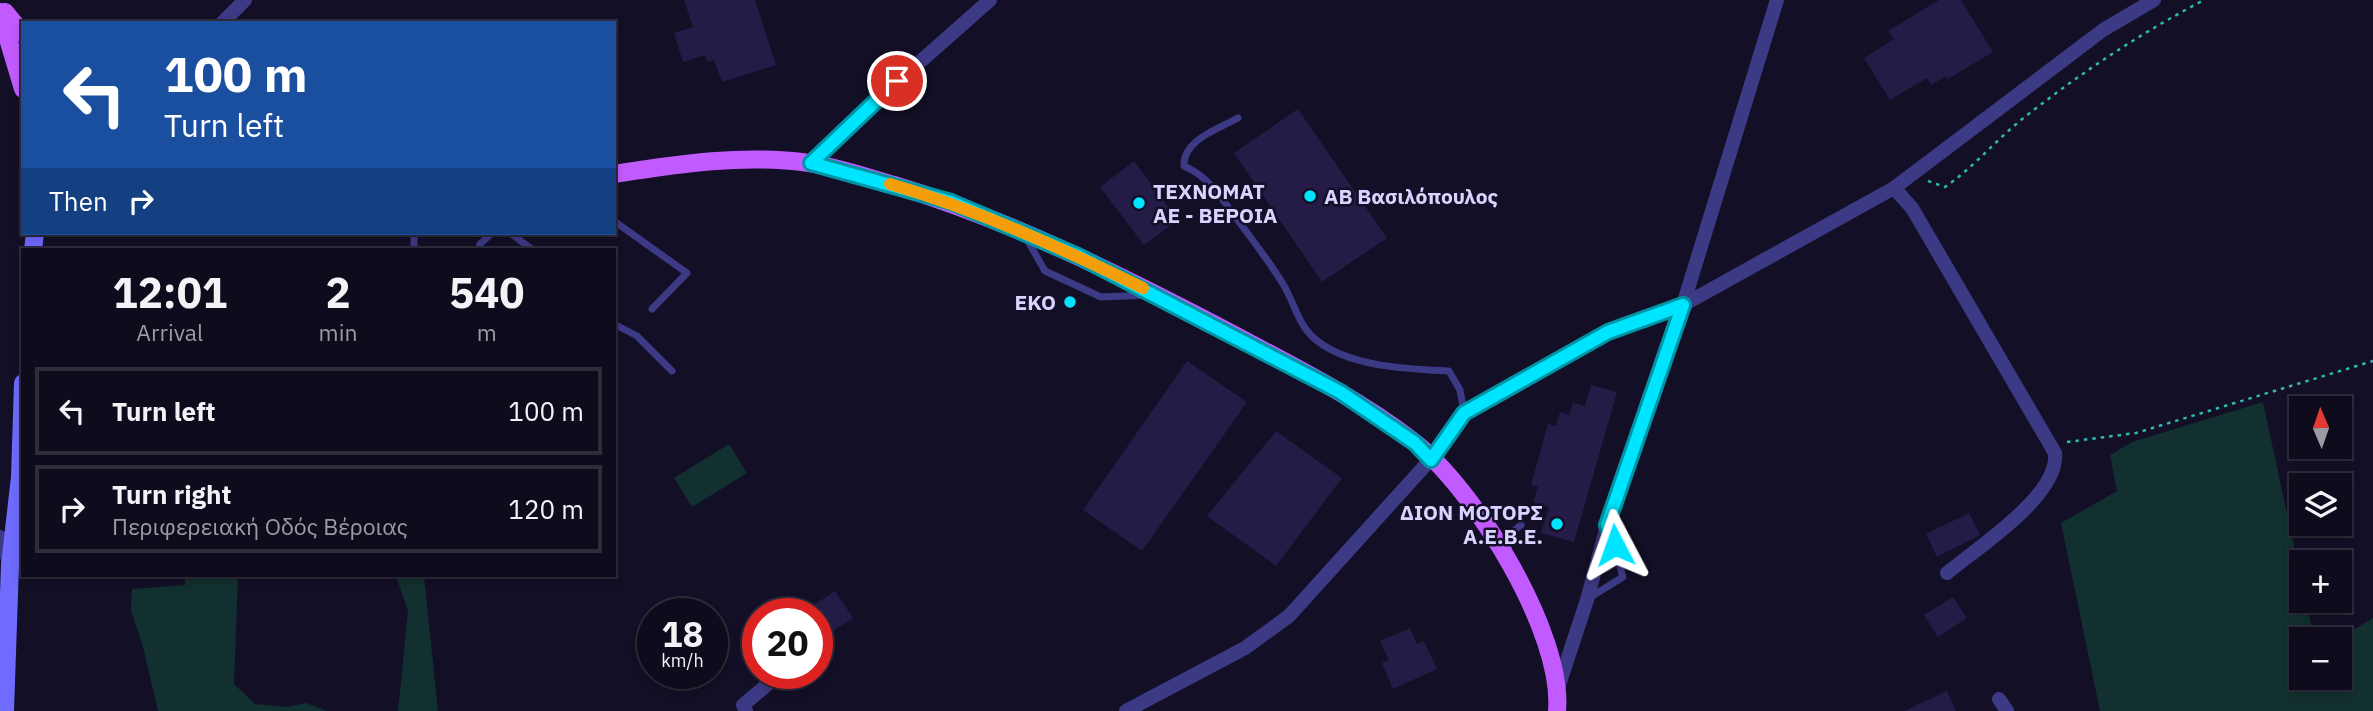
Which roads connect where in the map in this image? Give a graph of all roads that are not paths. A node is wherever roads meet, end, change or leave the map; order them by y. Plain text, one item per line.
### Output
1 (245, 0) edge
2 (990, 0) edge
3 (1777, 0) edge
4 (2154, 0) edge
5 (0, 3) edge
6 (0, 12) edge
7 (224, 21) edge
8 (21, 31) edge
9 (21, 82) edge
10 (1238, 118) dead end
11 (811, 163) junction
12 (616, 174) edge
13 (1894, 188) junction
14 (616, 222) edge
15 (1023, 233) junction
16 (513, 235) edge
17 (530, 248) edge
18 (1156, 294) junction
19 (1683, 305) junction
20 (652, 309) dead end
21 (616, 325) edge
22 (672, 371) dead end
23 (1464, 413) junction
24 (21, 433) edge
25 (1431, 460) junction
26 (1521, 525) dead end
27 (1607, 525) junction
28 (0, 537) edge
29 (1508, 562) junction
30 (10, 565) junction
31 (1947, 573) dead end
32 (1587, 600) junction
33 (1558, 688) junction
34 (762, 689) edge
35 (5, 711) edge
36 (746, 711) edge
37 (1126, 711) edge
38 (1558, 711) edge

1 - 7 street
2 - 11 street
3 - 19 street
4 - 13 street
5 - 8 main road
6 - 9 main road
10 - 23 lane
11 - 12 main road
11 - 15 main road
13 - 19 street
13 - 31 street
14 - 20 lane
15 - 18 main road
15 - 18 lane
16 - 17 lane
18 - 25 main road
19 - 23 street
19 - 27 street
21 - 22 lane
23 - 25 street
24 - 30 main road
25 - 29 main road
25 - 37 street
26 - 29 lane
27 - 32 street
27 - 32 lane
28 - 30 street
29 - 33 main road
30 - 35 main road
32 - 33 street
33 - 38 main road
34 - 36 street

